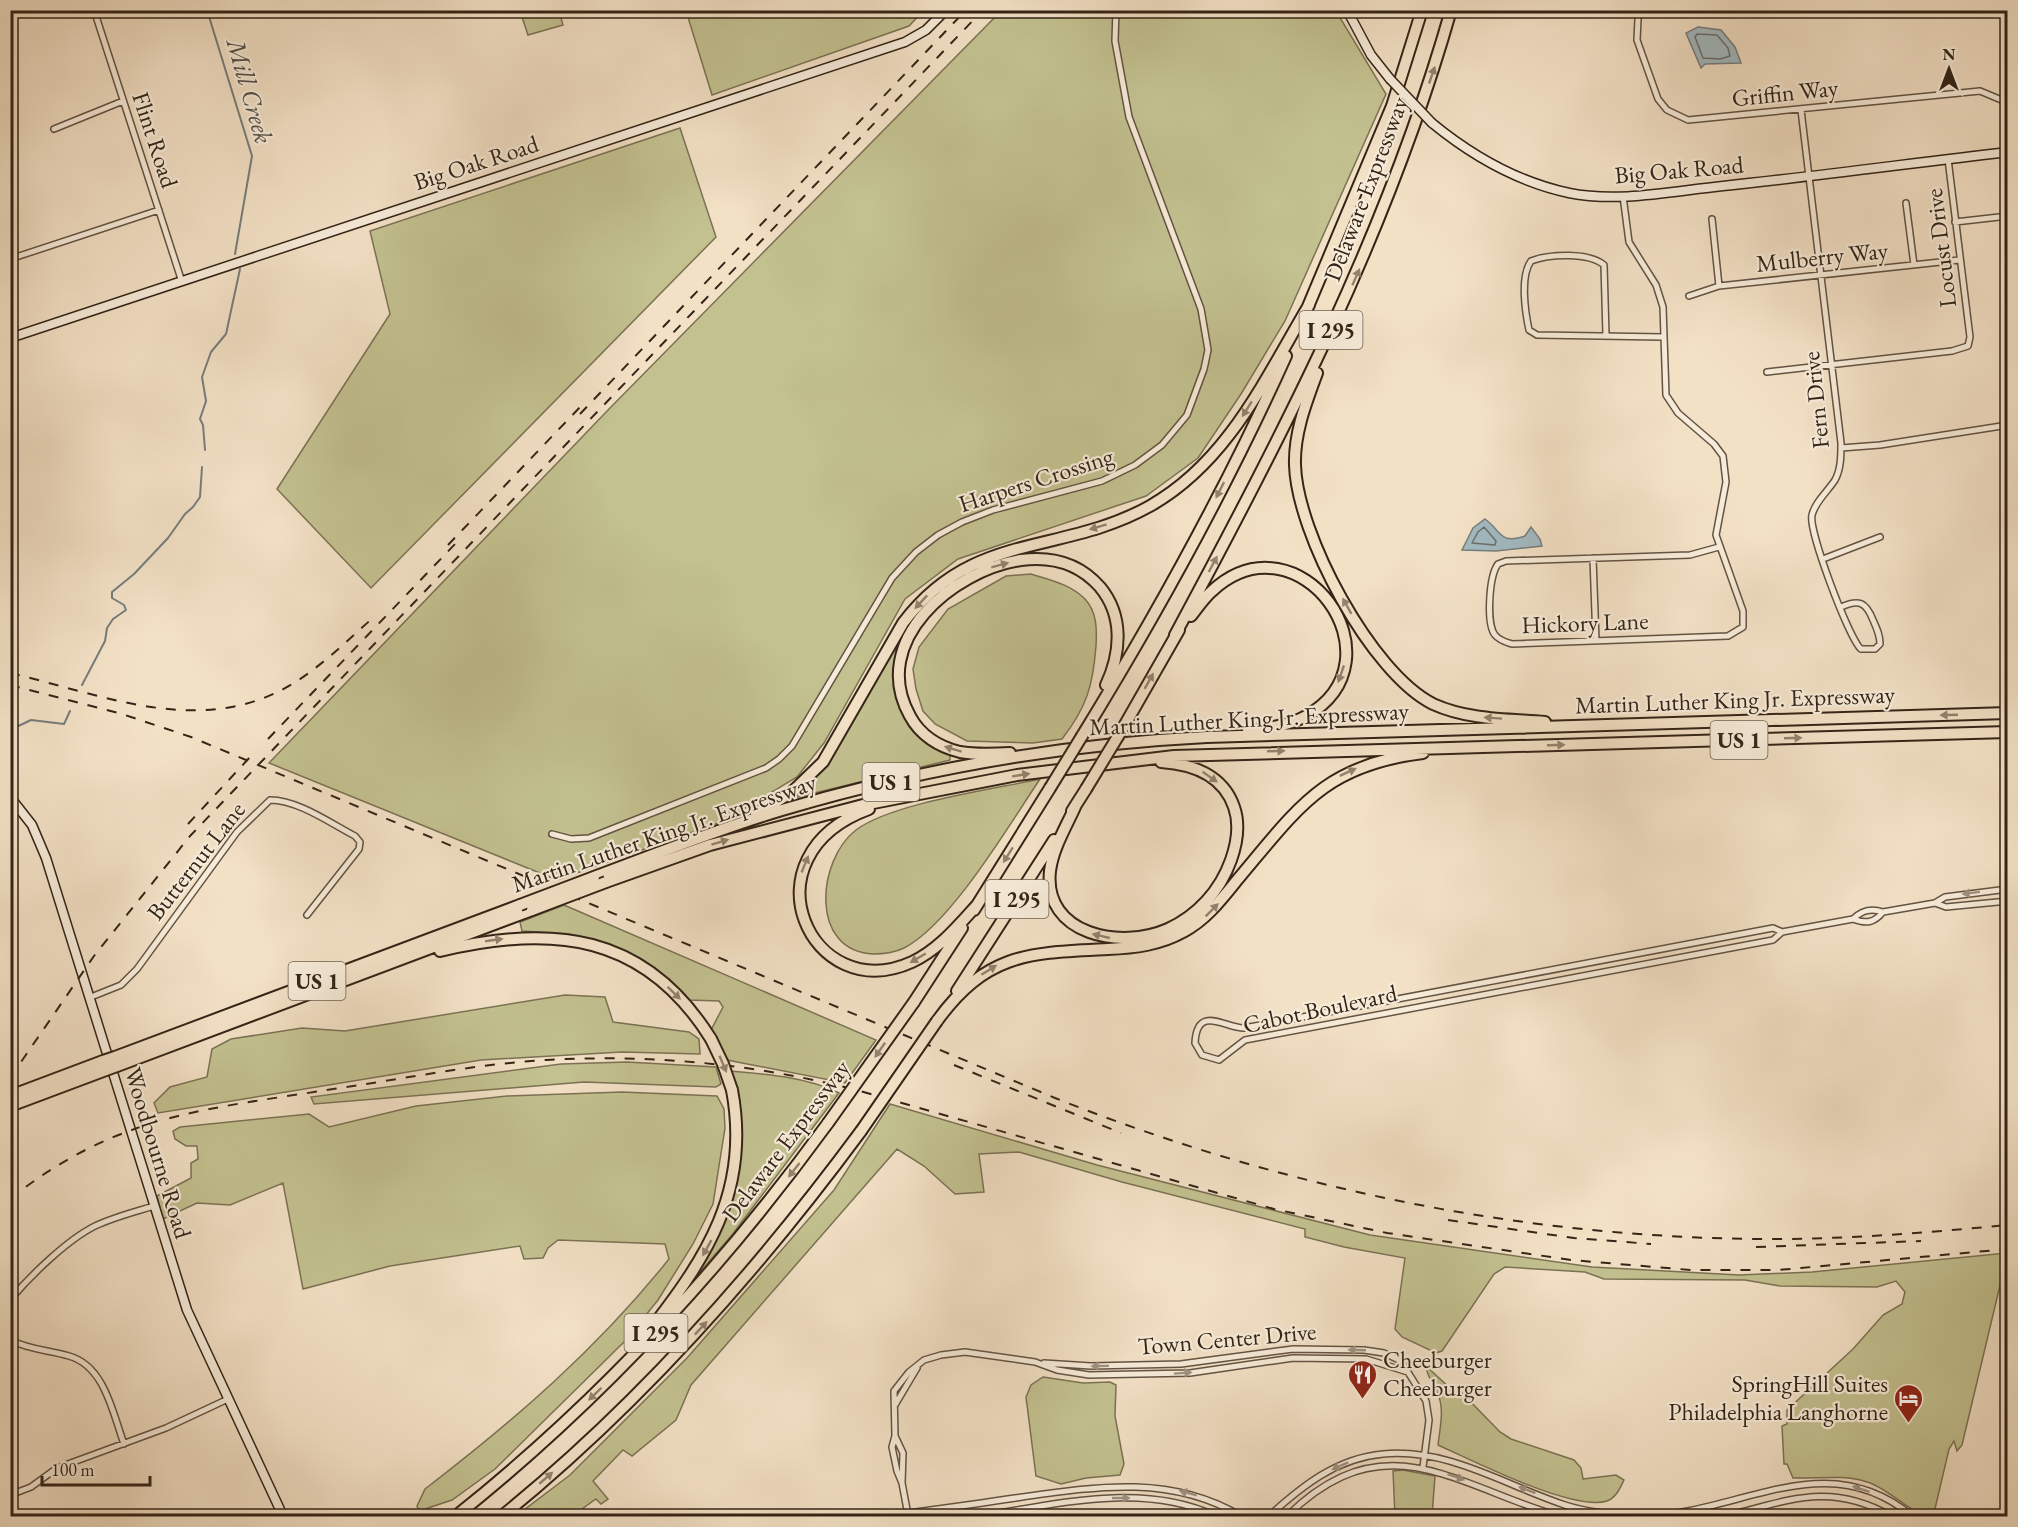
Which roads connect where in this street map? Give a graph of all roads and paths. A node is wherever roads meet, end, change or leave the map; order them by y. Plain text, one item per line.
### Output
1 (94, 10) edge
2 (946, 10) edge
3 (1116, 10) edge
4 (1347, 10) edge
5 (1422, 10) edge
6 (1451, 10) edge
7 (1638, 19) dead end
8 (2004, 101) dead end
9 (123, 102) junction
10 (1801, 110) junction
11 (54, 129) dead end
12 (2007, 152) edge
13 (1948, 159) junction
14 (1809, 176) junction
15 (1623, 196) junction
16 (1906, 202) dead end
17 (159, 210) junction
18 (2007, 216) edge
19 (1712, 219) dead end
20 (1955, 222) junction
21 (10, 259) edge
22 (1959, 260) junction
23 (1914, 265) junction
24 (1821, 276) junction
25 (182, 282) junction
26 (1719, 286) junction
27 (1689, 296) dead end
28 (1309, 305) junction
29 (1337, 318) junction
30 (1606, 335) junction
31 (1663, 337) junction
32 (10, 338) edge
33 (1830, 364) junction
34 (1767, 372) dead end
35 (2007, 425) edge
36 (1841, 448) junction
37 (1880, 537) dead end
38 (1719, 547) junction
39 (1593, 558) junction
40 (1823, 559) junction
41 (1841, 607) junction
42 (1175, 635) junction
43 (1596, 641) junction
44 (2007, 713) edge
45 (1594, 725) junction
46 (1084, 732) junction
47 (2005, 732) edge
48 (1207, 737) junction
49 (1477, 747) junction
50 (1052, 751) junction
51 (1134, 760) junction
52 (10, 797) edge
53 (901, 797) junction
54 (1075, 807) junction
55 (734, 826) junction
56 (552, 834) dead end
57 (2007, 889) edge
58 (2007, 901) edge
59 (1935, 903) junction
60 (977, 905) junction
61 (1883, 912) junction
62 (307, 915) dead end
63 (1853, 919) junction
64 (1782, 932) junction
65 (396, 961) junction
66 (91, 997) junction
67 (946, 1009) junction
68 (116, 1061) junction
69 (104, 1066) junction
70 (10, 1096) edge
71 (10, 1106) edge
72 (154, 1206) junction
73 (10, 1300) edge
74 (10, 1340) edge
75 (1042, 1363) junction
76 (1408, 1372) junction
77 (610, 1380) junction
78 (228, 1399) junction
79 (895, 1436) junction
80 (124, 1444) junction
81 (1424, 1454) junction
82 (1423, 1467) junction
83 (902, 1484) junction
84 (10, 1495) edge
85 (908, 1515) edge
86 (283, 1516) edge
87 (456, 1516) edge
88 (502, 1516) edge
89 (886, 1516) edge
90 (980, 1516) edge
91 (1216, 1516) edge
92 (1241, 1516) edge
93 (1269, 1516) edge
94 (1287, 1516) edge
95 (1559, 1516) edge
96 (1725, 1516) edge
97 (1891, 1516) edge
98 (1912, 1516) edge

1 - 9 street, Flint Road
2 - 25 street, Big Oak Road
3 - 56 street, Harpers Crossing
4 - 15 street, Big Oak Road, bridge
5 - 28 highway, Delaware Expressway / I 295
29 -> 6 highway, Delaware Expressway / I 295
7 - 10 street, Griffin Way
8 - 10 street, Griffin Way
9 - 11 street
9 - 17 street, Flint Road
10 - 14 street, Fern Drive
12 - 13 street, Big Oak Road
13 - 14 street, Big Oak Road
13 - 20 street, Locust Drive
14 - 15 street, Big Oak Road
14 - 24 street, Fern Drive
15 - 31 street, Hickory Lane
16 - 23 street
17 - 21 street
17 - 25 street, Flint Road
18 - 20 street
19 - 26 street
20 - 22 street, Locust Drive
22 - 23 street, Mulberry Way
22 - 33 street, Locust Drive
23 - 24 street, Mulberry Way
24 - 26 street, Mulberry Way
24 - 33 street, Fern Drive
25 - 32 street, Big Oak Road
26 - 27 street, Mulberry Way
28 -> 46 highway, I 295
28 -> 55 highway
42 -> 29 highway, Delaware Expressway / I 295
45 -> 29 highway
30 - 30 street
30 - 31 street
31 - 38 street, Hickory Lane
33 - 34 street, Locust Drive
33 - 36 street, Fern Drive
35 - 36 street
36 - 40 street, Fern Drive
37 - 40 street
38 - 39 street, Hickory Lane
38 - 43 street, Hickory Lane
39 - 43 street
39 - 43 street, Hickory Lane
40 - 41 street, Fern Drive
41 - 41 street, Fern Drive
42 -> 48 highway
54 -> 42 highway, I 295, bridge
44 -> 45 highway, Martin Luther King Jr. Expressway / US 1
45 - 48 highway, Martin Luther King Jr. Expressway / US 1
50 -> 46 highway
46 -> 60 highway, Delaware Expressway / I 295, bridge
49 -> 47 highway, Martin Luther King Jr. Expressway / US 1
48 - 50 highway, Martin Luther King Jr. Expressway / US 1
51 -> 49 highway, Martin Luther King Jr. Expressway / US 1
67 -> 49 highway
50 - 55 highway, Martin Luther King Jr. Expressway / US 1
53 -> 51 highway, Martin Luther King Jr. Expressway / US 1
51 -> 54 highway
52 - 66 street, Woodbourne Road
60 -> 53 highway
65 -> 53 highway, Martin Luther King Jr. Expressway / US 1, bridge
54 - 67 highway, I 295
55 - 68 highway, Martin Luther King Jr. Expressway / US 1, bridge
57 -> 59 street, Cabot Boulevard
58 - 59 street, Cabot Boulevard
59 - 61 street, Cabot Boulevard
60 -> 77 highway, Delaware Expressway / I 295, bridge
61 - 63 street, Cabot Boulevard
61 - 63 street, Cabot Boulevard
62 - 66 street, Butternut Lane
63 - 64 street, Cabot Boulevard
64 - 64 street, Cabot Boulevard
65 - 68 highway, Martin Luther King Jr. Expressway / US 1
65 -> 77 highway, bridge
66 - 72 street, Woodbourne Road
88 -> 67 highway, I 295, bridge
68 - 69 highway, Martin Luther King Jr. Expressway / US 1, bridge
69 - 70 highway, Martin Luther King Jr. Expressway / US 1
69 - 71 highway, Martin Luther King Jr. Expressway / US 1
72 - 73 street
72 - 78 street, Woodbourne Road
74 - 80 street
75 -> 76 street, Town Center Drive
76 -> 75 street, Town Center Drive
75 - 79 street, Town Center Drive
76 - 81 street, Town Center Drive
77 -> 87 highway, Delaware Expressway / I 295
78 - 80 street
78 - 86 street, Woodbourne Road
79 - 83 street, Town Center Drive
79 - 83 street, Town Center Drive
80 - 84 street
81 - 82 street, Town Center Drive
81 -> 93 street
98 -> 81 street
82 - 94 street
82 -> 95 street
83 - 85 street, Town Center Drive
85 - 89 street
92 -> 85 street
90 -> 91 street
96 - 97 street

